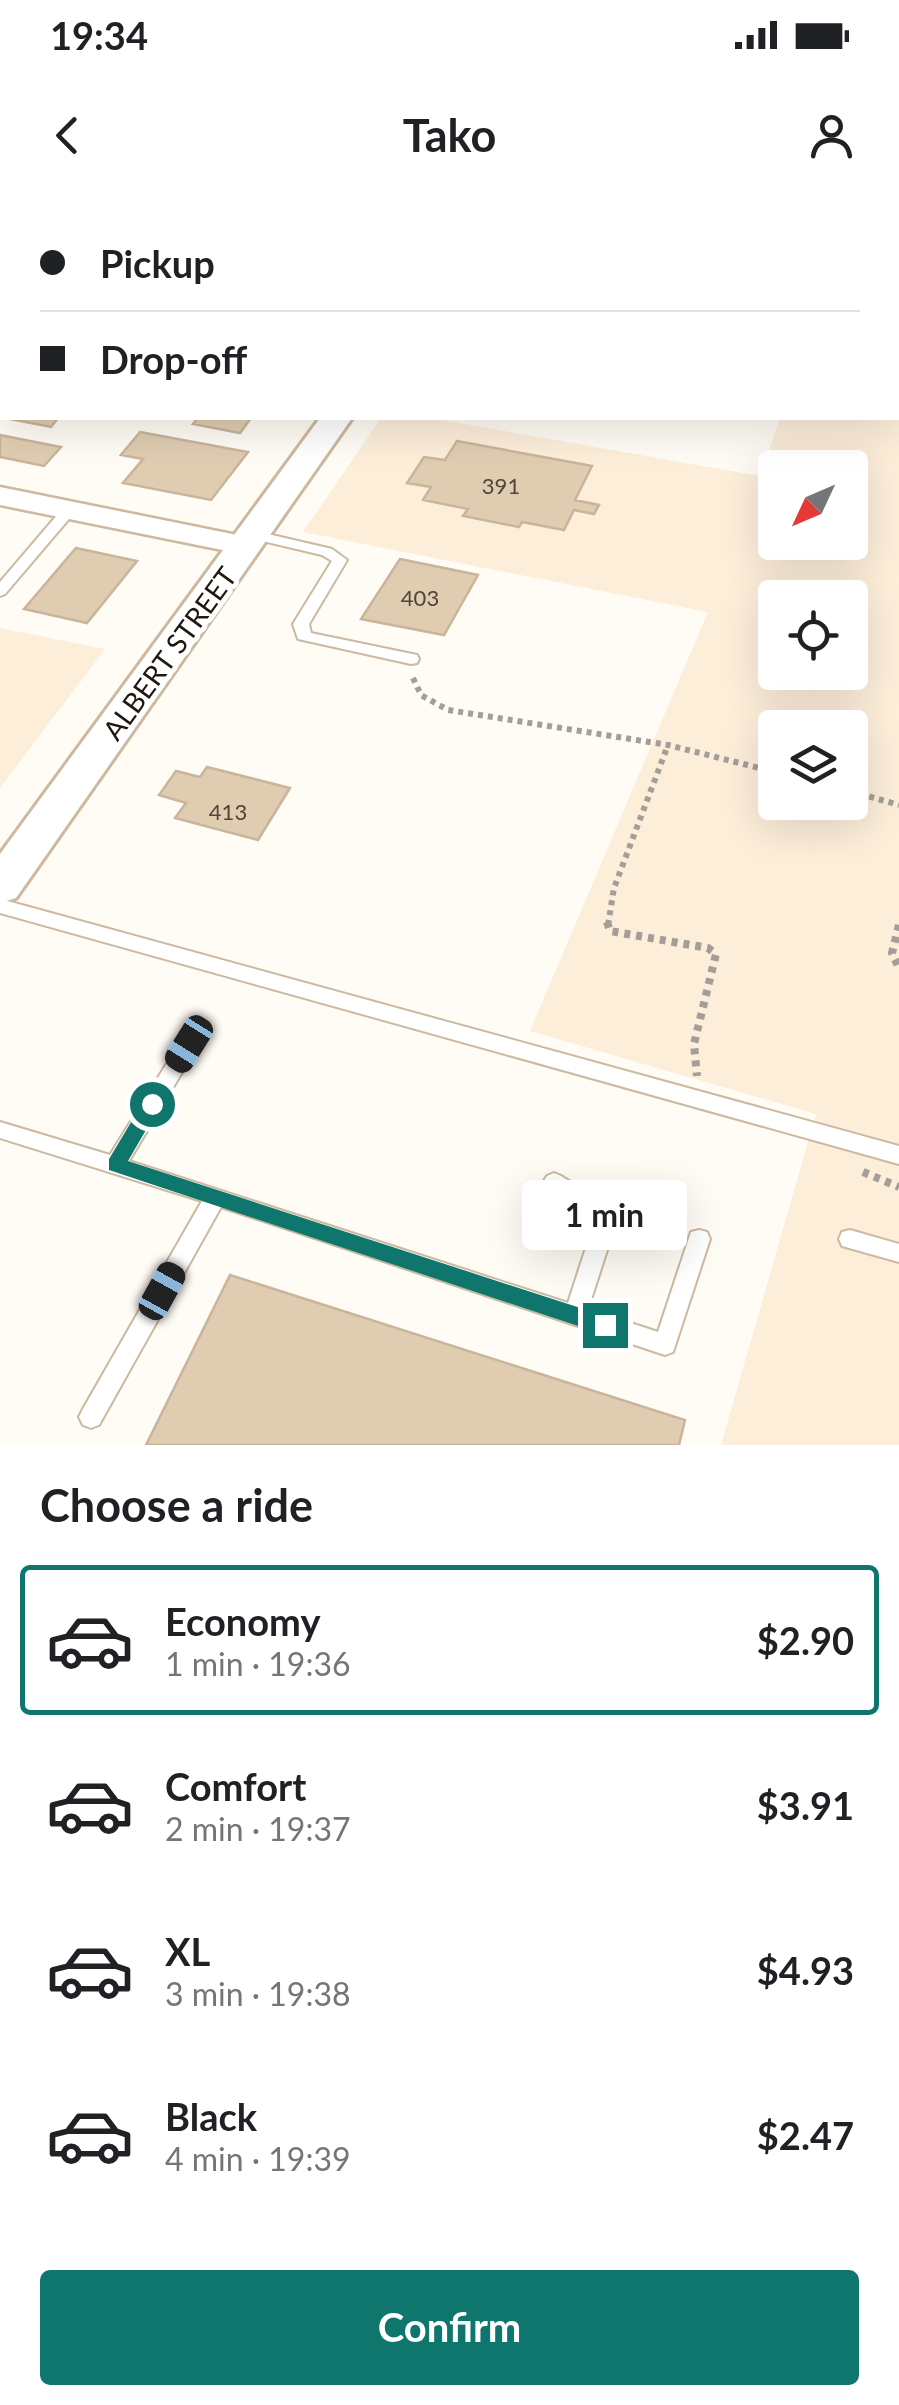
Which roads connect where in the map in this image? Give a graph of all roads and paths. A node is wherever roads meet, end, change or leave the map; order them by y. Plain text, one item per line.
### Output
1 (335, 420) edge
2 (0, 496) edge
3 (68, 510) junction
4 (251, 540) junction
5 (0, 591) edge
6 (411, 658) joint
7 (668, 745) junction
8 (758, 768) edge
9 (868, 796) edge
10 (899, 804) edge
11 (0, 888) edge
12 (0, 906) edge
13 (899, 926) edge
14 (899, 968) edge
15 (189, 1044) dead end
16 (704, 1102) junction
17 (0, 1130) edge
18 (899, 1155) edge
19 (116, 1165) junction
20 (864, 1172) dead end
21 (554, 1182) dead end
22 (899, 1187) edge
23 (216, 1196) junction
24 (699, 1239) dead end
25 (850, 1239) dead end
26 (899, 1253) edge
27 (575, 1316) junction
28 (91, 1417) dead end

1 - 4 street, ALBERT STREET
2 - 3 street
3 - 4 street
3 - 5 lane
4 - 6 lane
4 - 11 street, ALBERT STREET
6 - 7 path
7 - 8 path
7 - 16 path
9 - 10 path
12 - 16 lane
13 - 14 path
15 - 19 lane
16 - 18 lane
17 - 19 lane
19 - 23 lane
20 - 22 path
21 - 27 lane
23 - 27 lane
23 - 28 lane
24 - 27 lane
25 - 26 lane

